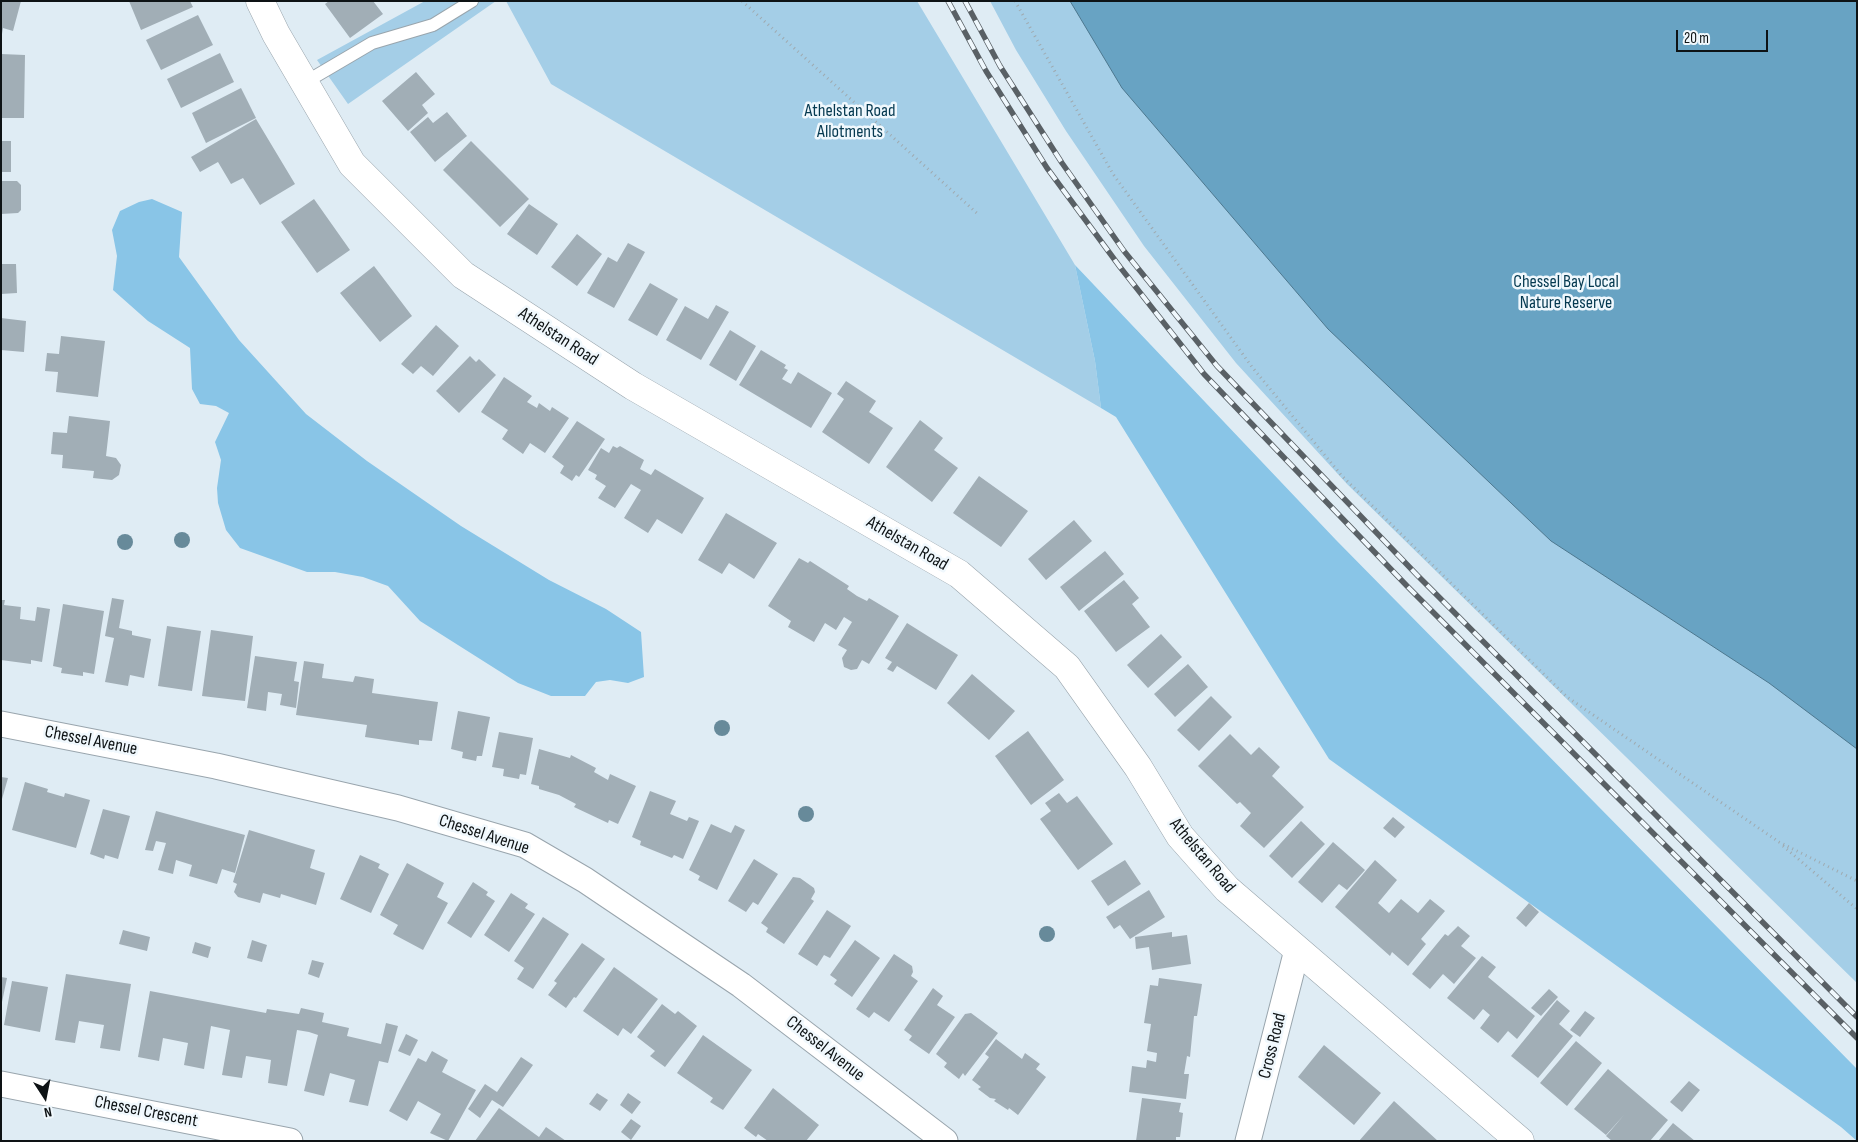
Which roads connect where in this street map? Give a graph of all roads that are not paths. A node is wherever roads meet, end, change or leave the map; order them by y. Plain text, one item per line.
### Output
1 (260, 1) edge
2 (472, 1) edge
3 (304, 83) junction
4 (1, 724) edge
5 (1297, 950) junction
6 (1, 1084) edge
7 (290, 1141) edge
8 (945, 1141) edge
9 (1248, 1141) edge
10 (1520, 1141) edge

1 - 3 street, Athelstan Road
2 - 3 lane
3 - 5 street, Athelstan Road
4 - 8 street, Chessel Avenue
5 - 9 street, Cross Road
5 - 10 street, Athelstan Road
6 - 7 street, Chessel Crescent

